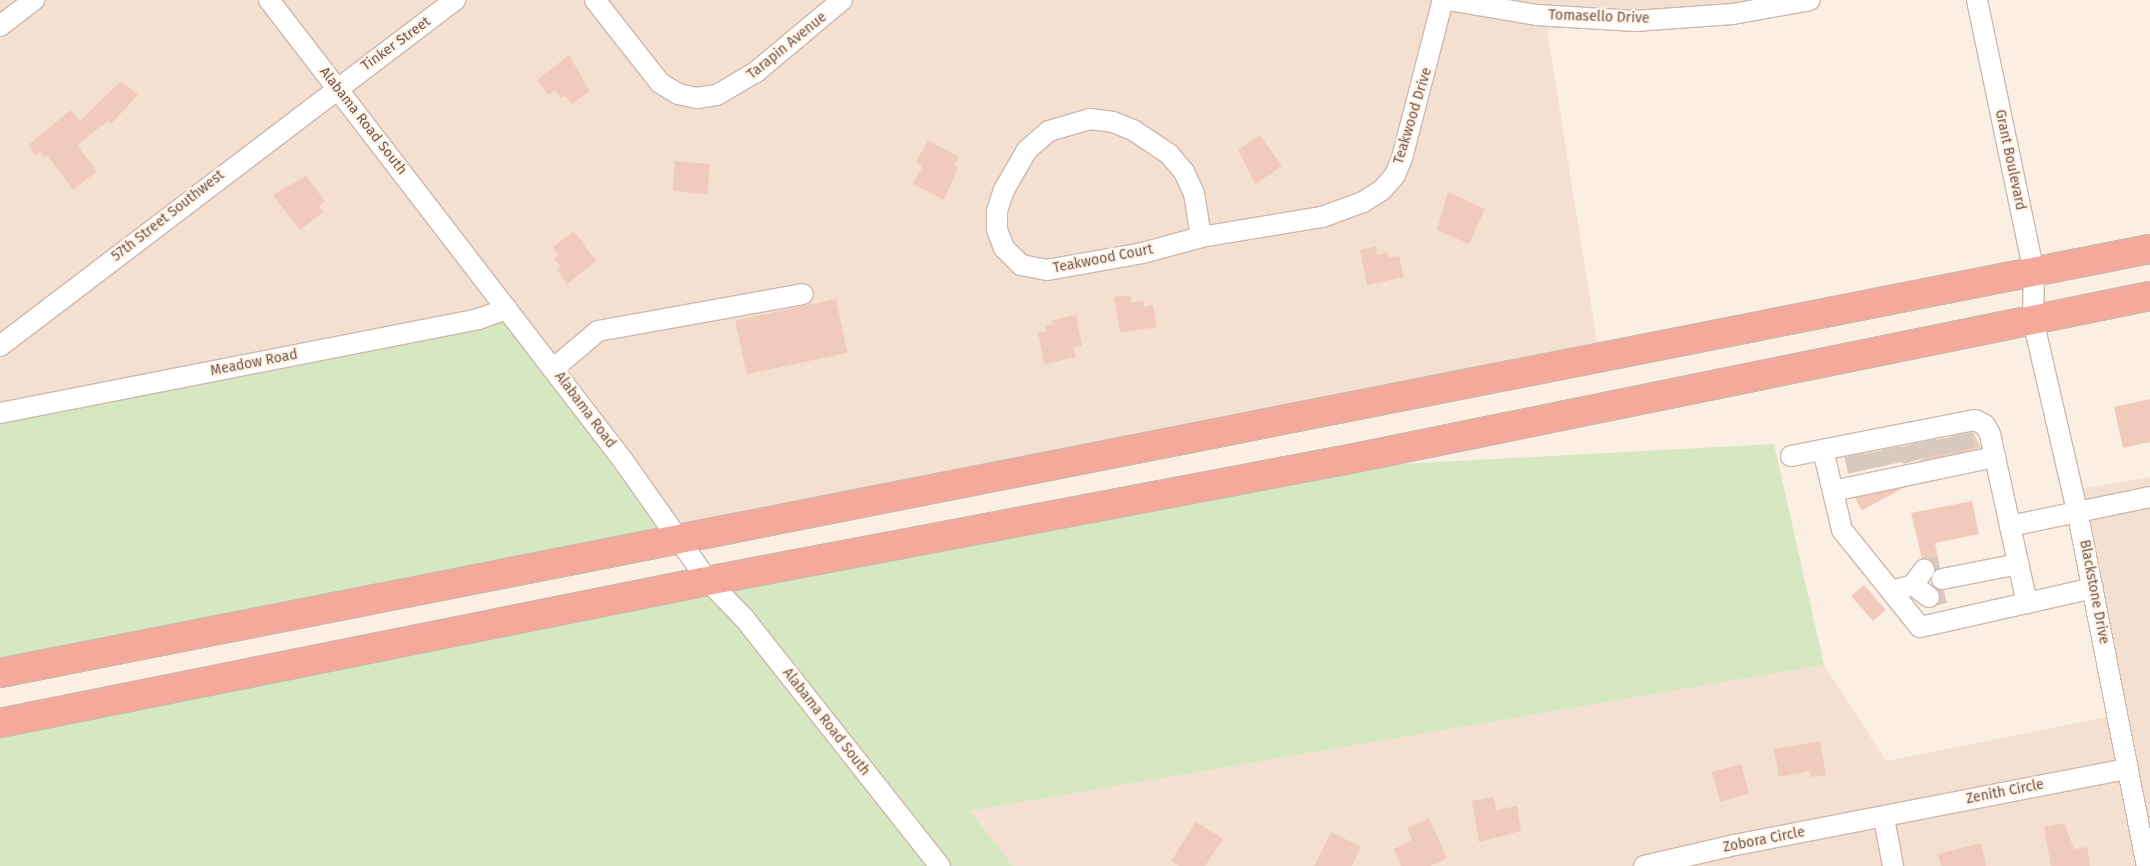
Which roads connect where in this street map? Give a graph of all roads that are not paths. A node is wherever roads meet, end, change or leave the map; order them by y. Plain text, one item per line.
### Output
1 (34, 0) edge
2 (269, 0) edge
3 (455, 0) edge
4 (595, 0) edge
5 (842, 0) edge
6 (1443, 0) edge
7 (1448, 0) edge
8 (1810, 0) edge
9 (1977, 0) edge
10 (0, 26) edge
11 (336, 87) junction
12 (1200, 237) junction
13 (456, 243) joint
14 (2150, 249) edge
15 (2034, 272) junction
16 (803, 294) dead end
17 (2150, 296) edge
18 (507, 309) junction
19 (2033, 320) junction
20 (0, 346) edge
21 (553, 368) junction
22 (0, 413) edge
23 (1823, 450) junction
24 (1910, 453) junction
25 (1791, 456) dead end
26 (1996, 457) junction
27 (1833, 491) junction
28 (2150, 497) edge
29 (2078, 510) junction
30 (2010, 526) junction
31 (679, 540) junction
32 (2019, 564) junction
33 (708, 581) junction
34 (2093, 588) junction
35 (1891, 591) junction
36 (2027, 603) junction
37 (0, 673) edge
38 (0, 723) edge
39 (2126, 769) junction
40 (1884, 818) junction
41 (940, 866) edge
42 (1644, 866) edge
43 (1893, 866) edge
44 (2147, 866) edge

1 - 10 street
2 - 11 street, Alabama Road South
3 - 11 street, Tinker Street
4 - 5 street, Tarapin Avenue
6 - 12 street, Teakwood Drive
7 - 8 street, Tomasello Drive
9 - 15 street, Grant Boulevard
11 - 13 street, Alabama Road South
11 - 20 street, 57th Street Southwest
12 - 12 street, Teakwood Court
13 - 18 street, Alabama Road
14 - 15 highway
15 - 19 street, Grant Boulevard
15 - 31 highway
16 - 21 street
17 - 19 highway
18 - 21 street, Alabama Road
18 - 22 street, Meadow Road
19 - 29 street, Blackstone Drive
19 - 33 highway
21 - 31 street, Alabama Road
23 - 24 street
23 - 25 street
23 - 27 street
24 - 26 street
24 - 26 street
24 - 27 street
26 - 30 street
27 - 35 street
28 - 29 street
29 - 30 street
29 - 34 street, Blackstone Drive
30 - 32 street
31 - 33 street, Alabama Road
31 - 37 highway
32 - 35 street
32 - 36 street
33 - 38 highway
33 - 41 street, Alabama Road South
34 - 36 street
34 - 39 street, Blackstone Drive
35 - 36 street
39 - 40 street, Zenith Circle
39 - 44 street, Blackstone Drive
40 - 42 street, Zobora Circle
40 - 43 street

